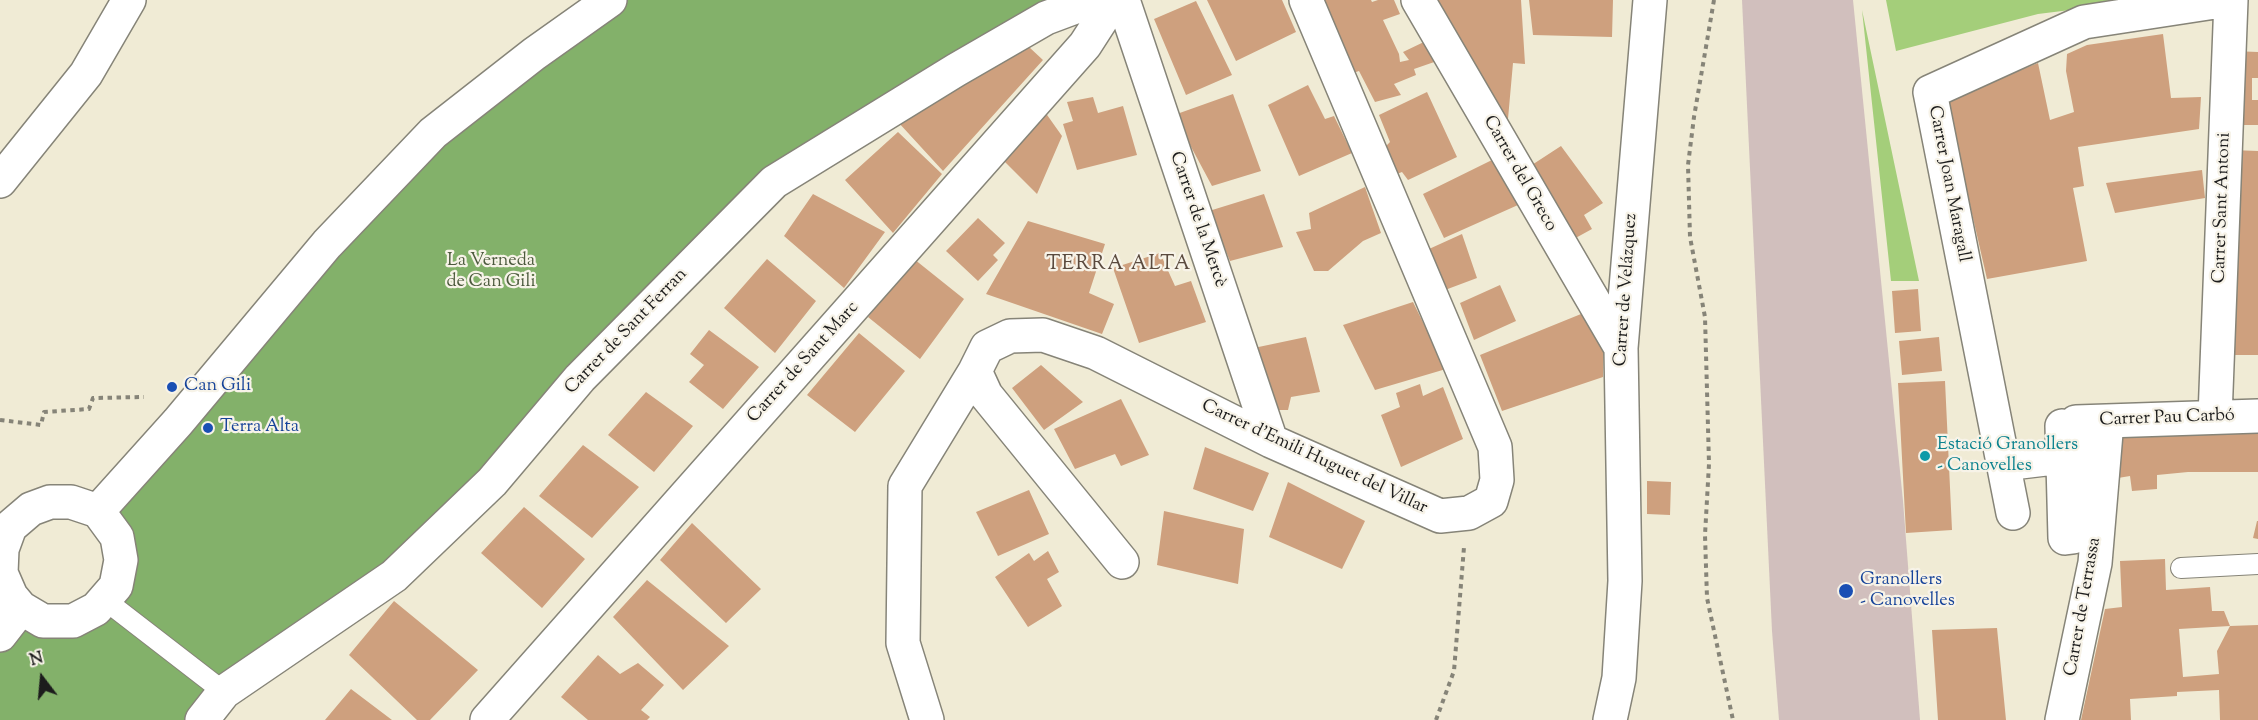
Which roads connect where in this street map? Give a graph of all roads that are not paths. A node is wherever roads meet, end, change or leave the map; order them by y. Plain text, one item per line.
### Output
1 (129, 0) edge
2 (610, 0) edge
3 (1094, 0) edge
4 (1114, 0) edge
5 (1123, 0) edge
6 (1306, 0) edge
7 (1418, 0) edge
8 (1650, 0) edge
9 (2230, 0) edge
10 (0, 181) edge
11 (1621, 348) junction
12 (975, 371) junction
13 (2258, 416) edge
14 (2215, 417) junction
15 (2077, 431) junction
16 (1271, 441) junction
17 (2004, 464) junction
18 (98, 511) junction
19 (2013, 513) dead end
20 (1122, 562) dead end
21 (2258, 564) edge
22 (2181, 568) dead end
23 (105, 600) junction
24 (21, 608) junction
25 (0, 635) edge
26 (224, 692) junction
27 (202, 720) edge
28 (487, 720) edge
29 (927, 720) edge
30 (1610, 720) edge
31 (2062, 720) edge

1 - 10 street
2 - 18 street
3 - 26 street, Carrer de Sant Ferran
4 - 28 street, Carrer de Sant Marc
5 - 16 street, Carrer de la Mercè
6 - 16 street, Carrer d'Emili Huguet del Villar
7 - 11 street, Carrer del Greco
8 - 11 street, Carrer de Velázquez
9 - 14 street, Carrer Sant Antoni
9 - 17 street, Carrer Joan Maragall
11 - 30 street, Carrer de Velázquez
12 - 16 street, Carrer d'Emili Huguet del Villar
12 - 20 street
12 - 29 street, Carrer d'Emili Huguet del Villar
13 - 14 street, Carrer Pau Carbó
14 - 15 street, Carrer Pau Carbó
15 - 17 street, Carrer Pau Carbó
15 - 31 street, Carrer de Terrassa
17 - 19 street, Carrer Joan Maragall
18 - 23 street
18 - 24 street
21 - 22 lane
23 - 24 street
23 - 26 lane
24 - 25 street
26 - 27 street, Carrer de Sant Ferran

